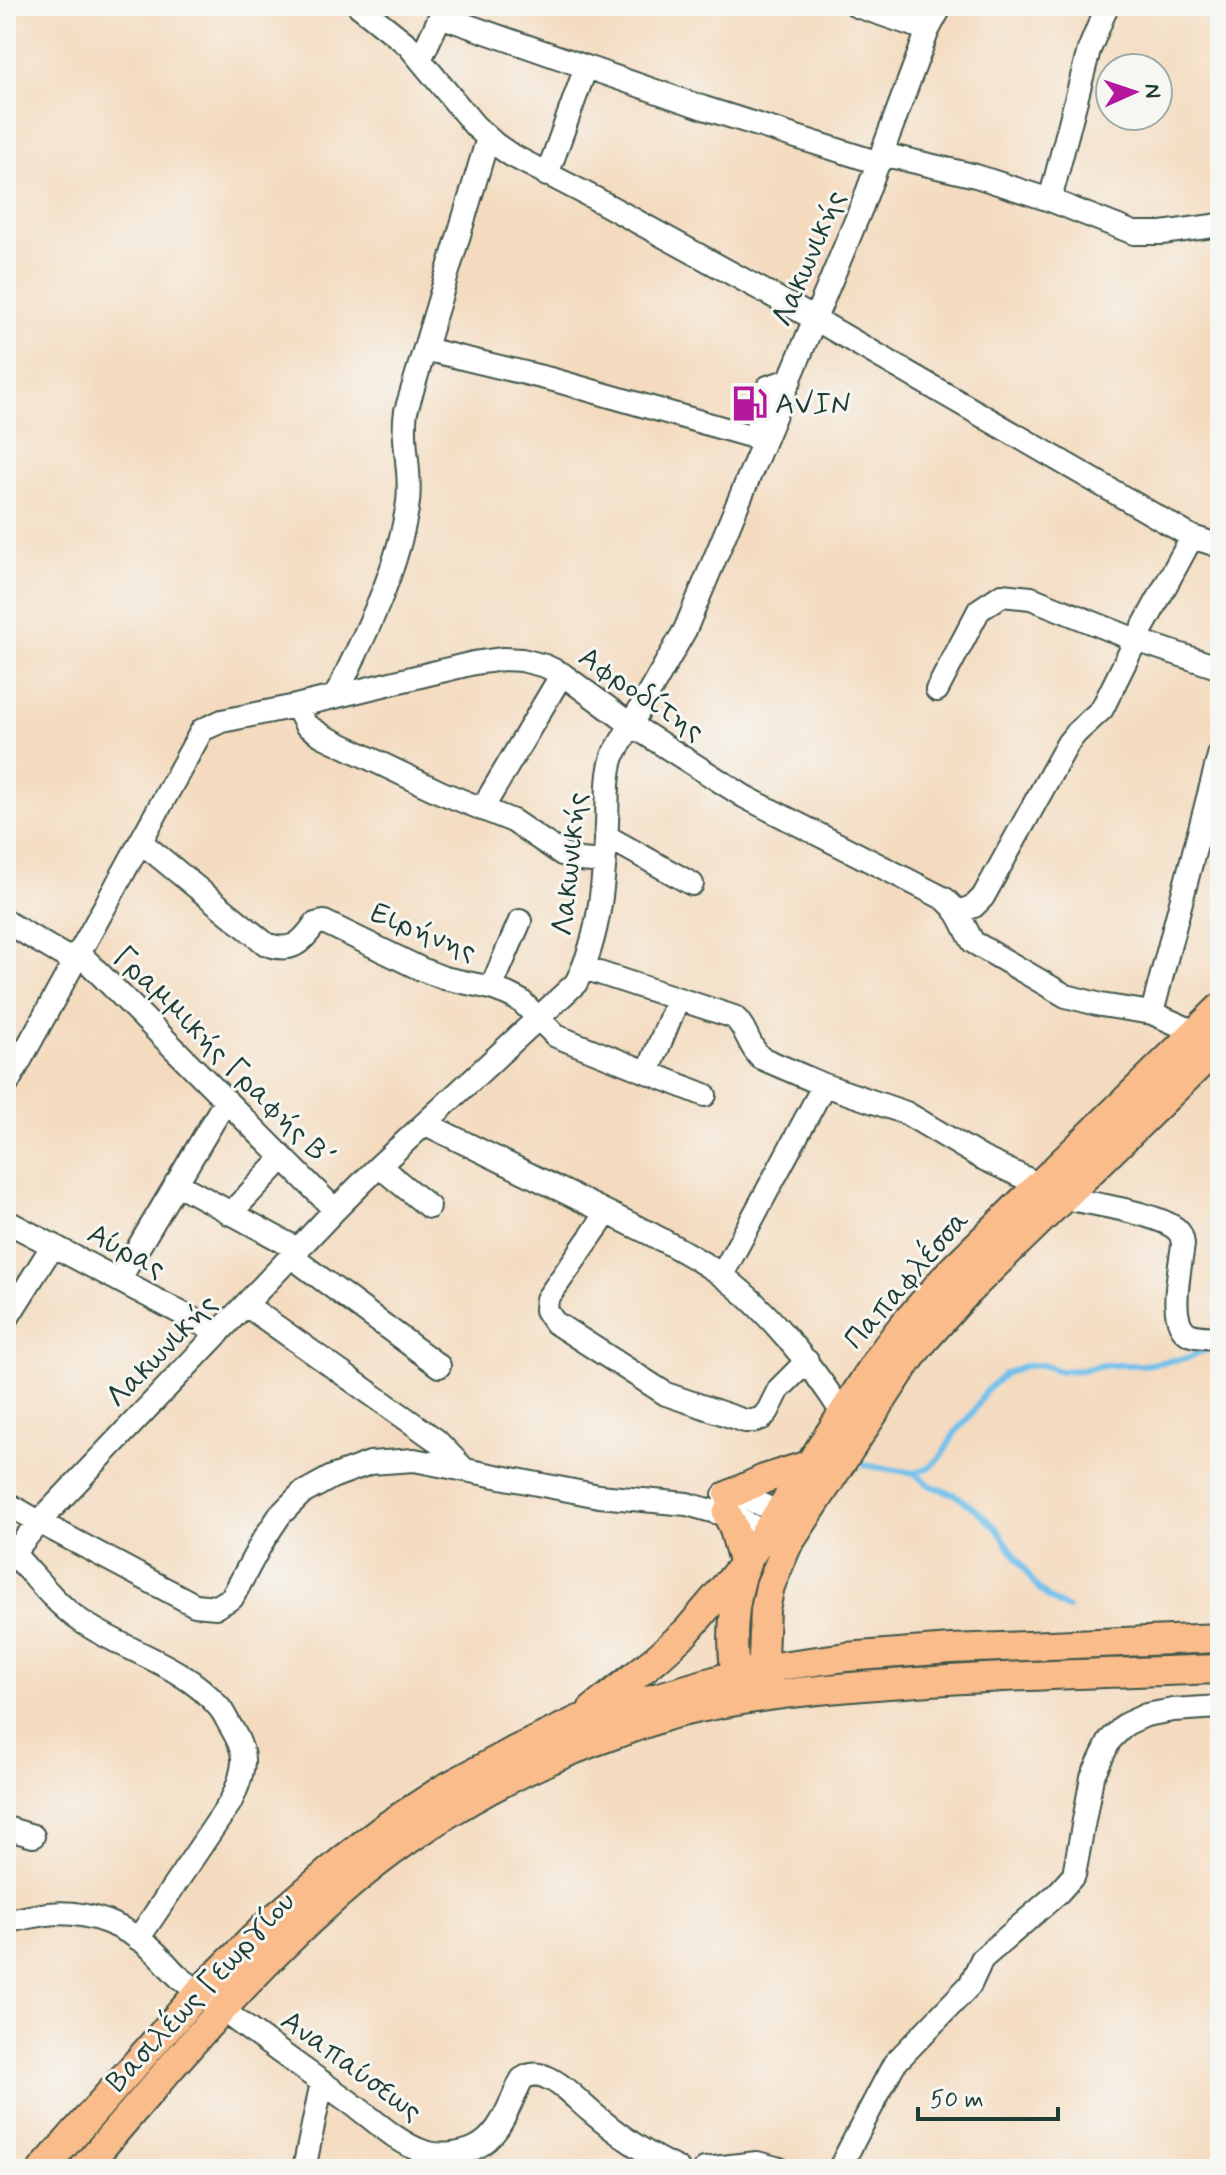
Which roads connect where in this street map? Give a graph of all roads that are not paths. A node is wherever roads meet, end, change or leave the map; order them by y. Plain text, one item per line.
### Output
1 (359, 6) edge
2 (857, 6) edge
3 (941, 6) edge
4 (1107, 6) edge
5 (442, 11) edge
6 (928, 30) junction
7 (421, 58) junction
8 (586, 67) junction
9 (488, 138) junction
10 (881, 158) junction
11 (547, 175) junction
12 (1050, 200) junction
13 (1220, 225) edge
14 (815, 319) junction
15 (425, 349) junction
16 (765, 438) junction
17 (1192, 537) junction
18 (1220, 546) edge
19 (1136, 640) junction
20 (1220, 668) edge
21 (562, 674) junction
22 (937, 690) dead end
23 (335, 697) junction
24 (296, 706) junction
25 (630, 724) junction
26 (1220, 752) edge
27 (482, 809) junction
28 (606, 836) junction
29 (141, 842) junction
30 (604, 862) junction
31 (692, 884) dead end
32 (959, 912) junction
33 (520, 921) dead end
34 (6, 922) edge
35 (76, 956) junction
36 (584, 968) junction
37 (491, 988) junction
38 (678, 999) junction
39 (1220, 1008) edge
40 (1152, 1013) junction
41 (538, 1018) junction
42 (1195, 1032) junction
43 (1220, 1045) edge
44 (648, 1072) junction
45 (824, 1085) junction
46 (6, 1086) edge
47 (705, 1095) dead end
48 (226, 1100) junction
49 (426, 1124) junction
50 (283, 1158) junction
51 (379, 1166) junction
52 (176, 1183) junction
53 (1052, 1191) junction
54 (429, 1207) dead end
55 (335, 1210) junction
56 (607, 1213) junction
57 (230, 1214) junction
58 (6, 1221) edge
59 (53, 1245) junction
60 (295, 1254) junction
61 (722, 1275) junction
62 (119, 1280) junction
63 (246, 1305) junction
64 (6, 1320) edge
65 (219, 1333) junction
66 (1220, 1338) edge
67 (807, 1361) junction
68 (439, 1366) dead end
69 (843, 1414) junction
70 (811, 1464) junction
71 (464, 1469) junction
72 (6, 1503) edge
73 (728, 1505) junction
74 (39, 1522) junction
75 (783, 1530) junction
76 (10, 1557) edge
77 (746, 1563) junction
78 (765, 1610) junction
79 (1220, 1638) edge
80 (846, 1657) junction
81 (1220, 1669) edge
82 (751, 1685) junction
83 (1220, 1707) edge
84 (579, 1720) junction
85 (6, 1828) edge
86 (33, 1836) dead end
87 (6, 1922) edge
88 (138, 1939) junction
89 (199, 1992) junction
90 (222, 2008) junction
91 (322, 2082) junction
92 (439, 2162) edge
93 (42, 2168) edge
94 (83, 2169) edge
95 (304, 2169) edge
96 (678, 2169) edge
97 (705, 2169) edge
98 (780, 2169) edge
99 (839, 2169) edge

1 - 7 street
2 - 6 street
3 - 6 street, Λακωνικής
4 - 12 street
5 - 7 street
5 - 8 street
6 - 10 street, Λακωνικής
7 - 9 street
8 - 10 street
8 - 11 street
9 - 11 street
9 - 15 street
10 - 12 street
10 - 14 street, Λακωνικής
11 - 14 street
12 - 13 street
14 - 16 street, Λακωνικής
14 - 17 street
15 - 16 street
15 - 23 street
16 - 25 street, Λακωνικής
17 - 18 street
17 - 19 street
19 - 20 street
19 - 22 street
19 - 32 street
21 - 23 street, Αφροδίτης
21 - 25 street, Αφροδίτης
21 - 27 street
23 - 24 street, Αφροδίτης
24 - 27 street
24 - 29 street, Αφροδίτης
25 - 28 street, Λακωνικής
25 - 32 street, Αφροδίτης
26 - 40 street
27 - 30 street
28 - 30 street, Λακωνικής
28 - 31 street
29 - 35 street, Αφροδίτης
29 - 37 street, Ειρήνης
30 - 36 street, Λακωνικής
32 - 40 street, Αφροδίτης
33 - 37 street
34 - 35 street, Γραμμικής Γραφής Β΄
35 - 46 street, Αφροδίτης
35 - 48 street, Γραμμικής Γραφής Β΄
36 - 38 street
36 - 41 street, Λακωνικής
37 - 41 street, Ειρήνης
38 - 44 street
38 - 45 street
39 - 42 main road, Παπαφλέσσα
40 - 42 street, Αφροδίτης
41 - 44 street, Ειρήνης
41 - 49 street, Λακωνικής
42 - 53 main road, Παπαφλέσσα
43 - 53 main road, Παπαφλέσσα
44 - 47 street, Ειρήνης
45 - 53 street
45 - 61 street
48 - 50 street, Γραμμικής Γραφής Β΄
48 - 52 street
49 - 51 street, Λακωνικής
49 - 56 street
50 - 55 street, Γραμμικής Γραφής Β΄
50 - 57 street
51 - 54 street
51 - 55 street, Λακωνικής
52 - 57 street
52 - 62 street
53 - 66 street
53 - 69 main road, Παπαφλέσσα
53 - 75 main road, Παπαφλέσσα
55 - 60 street, Λακωνικής
56 - 61 street
56 - 67 street
57 - 60 street
58 - 59 street, Αύρας
59 - 62 street, Αύρας
59 - 64 street
60 - 63 street, Λακωνικής
60 - 68 street
61 - 67 street
62 - 65 street, Αύρας
63 - 65 street, Λακωνικής
63 - 71 street
65 - 74 street, Λακωνικής
67 - 69 street
69 - 70 main road, Παπαφλέσσα
70 - 73 main road
70 - 75 main road, Παπαφλέσσα
71 - 73 street
71 - 74 street
72 - 74 street
73 - 75 street
73 - 77 main road
74 - 76 street, Λακωνικής
75 - 77 main road, Παπαφλέσσα
75 - 78 main road, Παπαφλέσσα
76 - 88 street
77 - 82 main road, Παπαφλέσσα
77 - 84 main road
78 - 80 main road
78 - 82 main road, Παπαφλέσσα
79 - 80 main road
80 - 82 main road
81 - 82 main road
82 - 84 main road
82 - 90 main road, Βασιλέως Γεωργίου
83 - 99 street
84 - 89 main road, Βασιλέως Γεωργίου
85 - 86 street
87 - 88 street, Αναπαύσεως
88 - 89 street, Αναπαύσεως
89 - 90 street, Αναπαύσεως
89 - 93 main road, Βασιλέως Γεωργίου
90 - 91 street, Αναπαύσεως
90 - 94 main road, Βασιλέως Γεωργίου
91 - 92 street, Αναπαύσεως
91 - 95 street
92 - 96 street, Αναπαύσεως
97 - 98 street

